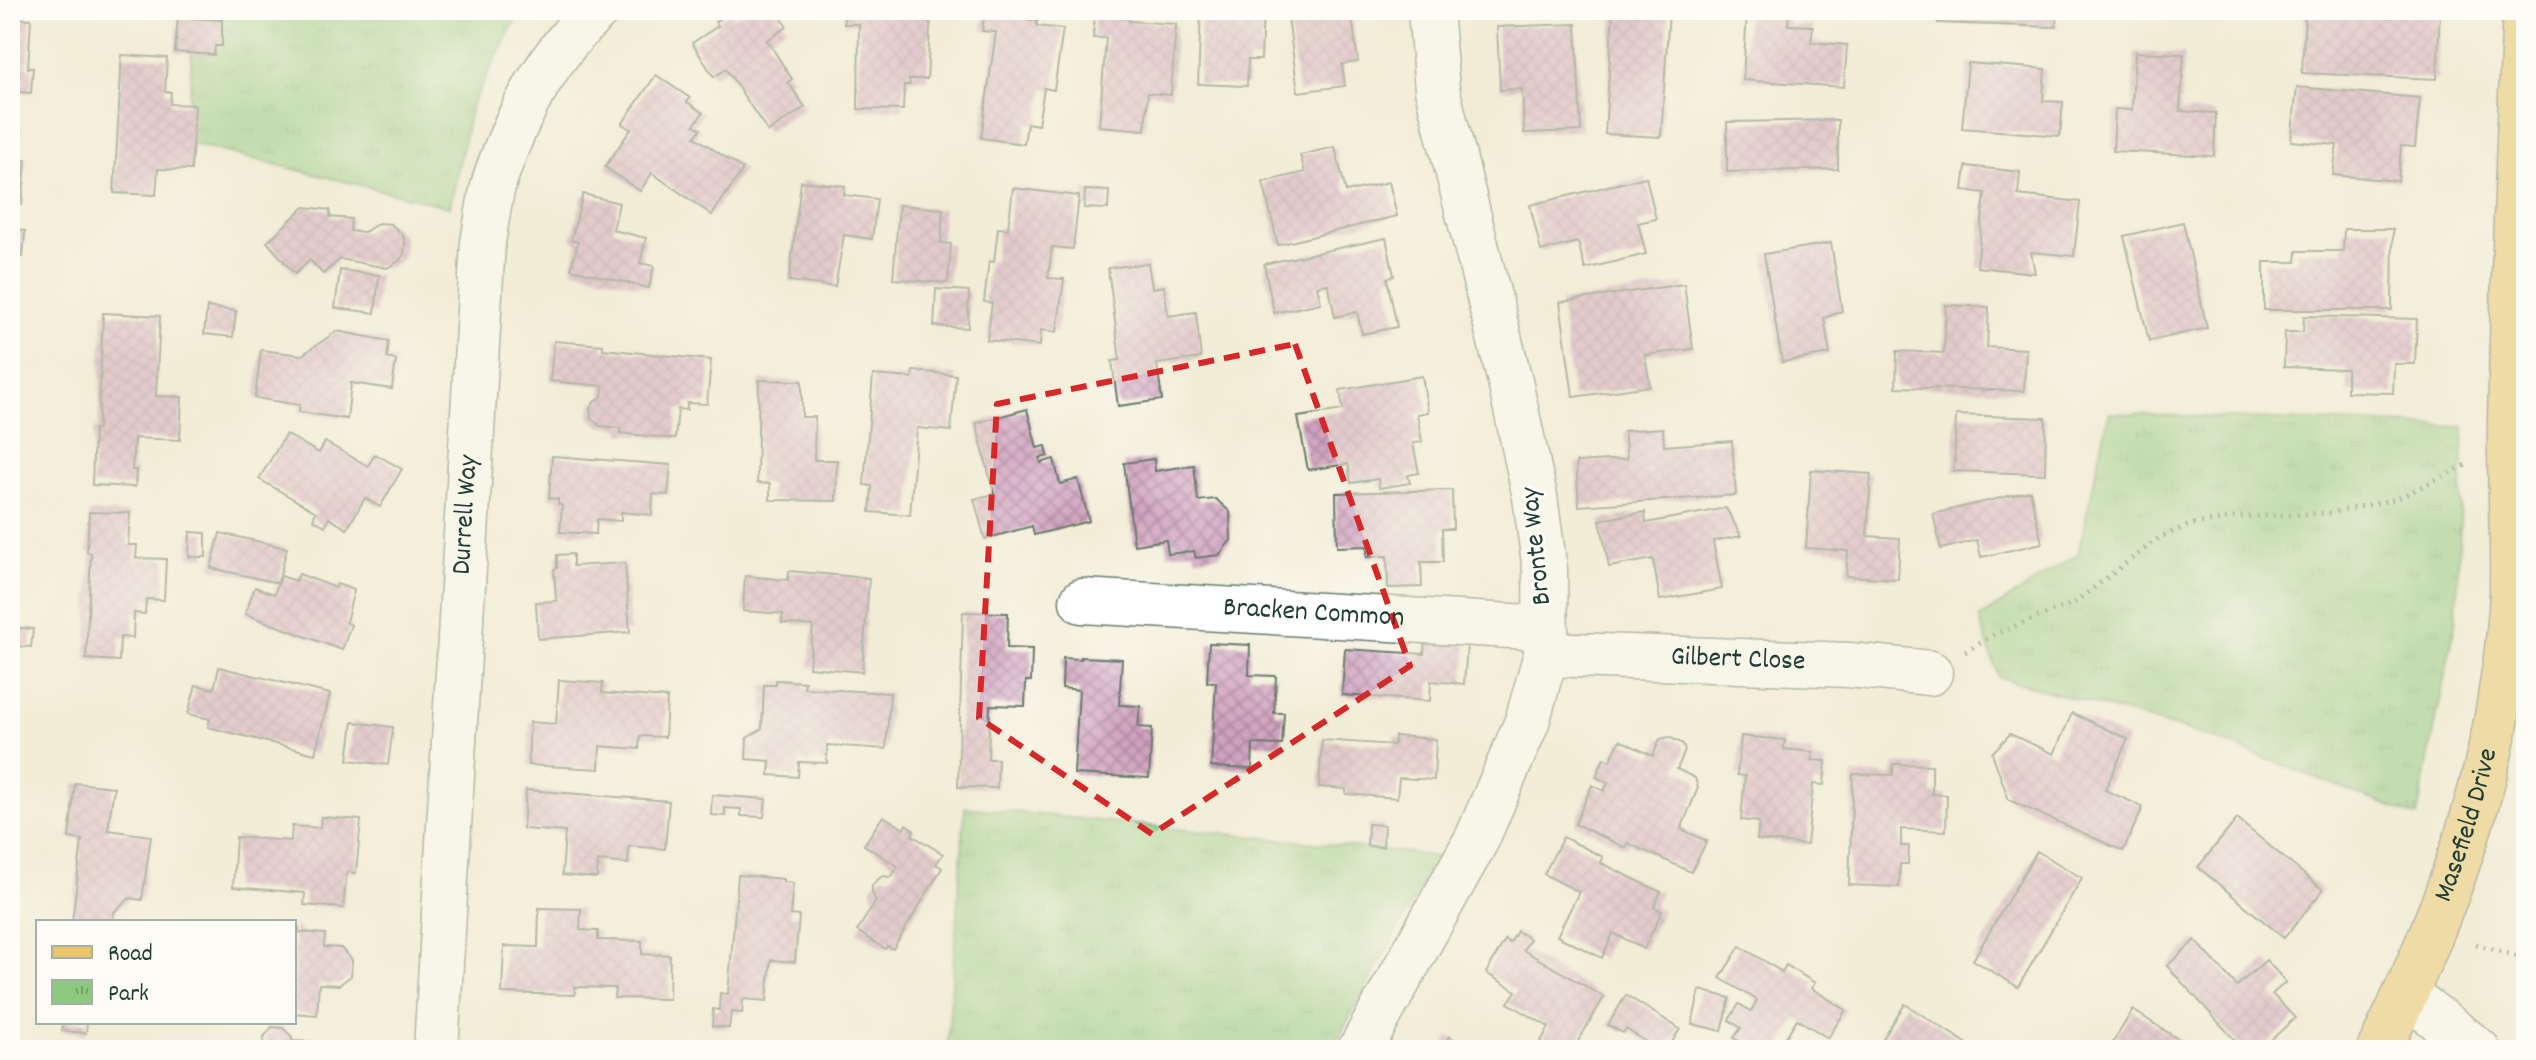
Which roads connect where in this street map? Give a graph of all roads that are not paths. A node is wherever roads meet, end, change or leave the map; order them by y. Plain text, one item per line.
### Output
1 (597, 10) edge
2 (1430, 10) edge
3 (2525, 10) edge
4 (2520, 225) edge
5 (2519, 588) edge
6 (1082, 601) dead end
7 (1546, 641) junction
8 (1930, 673) road end
9 (2406, 994) junction
10 (436, 1050) edge
11 (1360, 1050) edge
12 (2380, 1050) edge
13 (2478, 1050) edge

1 - 10 street, Durrell Way
2 - 7 street, Bronte Way
3 - 4 main road, Masefield Drive
4 - 5 main road, Masefield Drive
5 - 9 main road, Masefield Drive
6 - 7 street, Bracken Common
7 - 8 street, Gilbert Close
7 - 11 street, Bronte Way
9 - 12 main road, Masefield Drive
9 - 13 street

